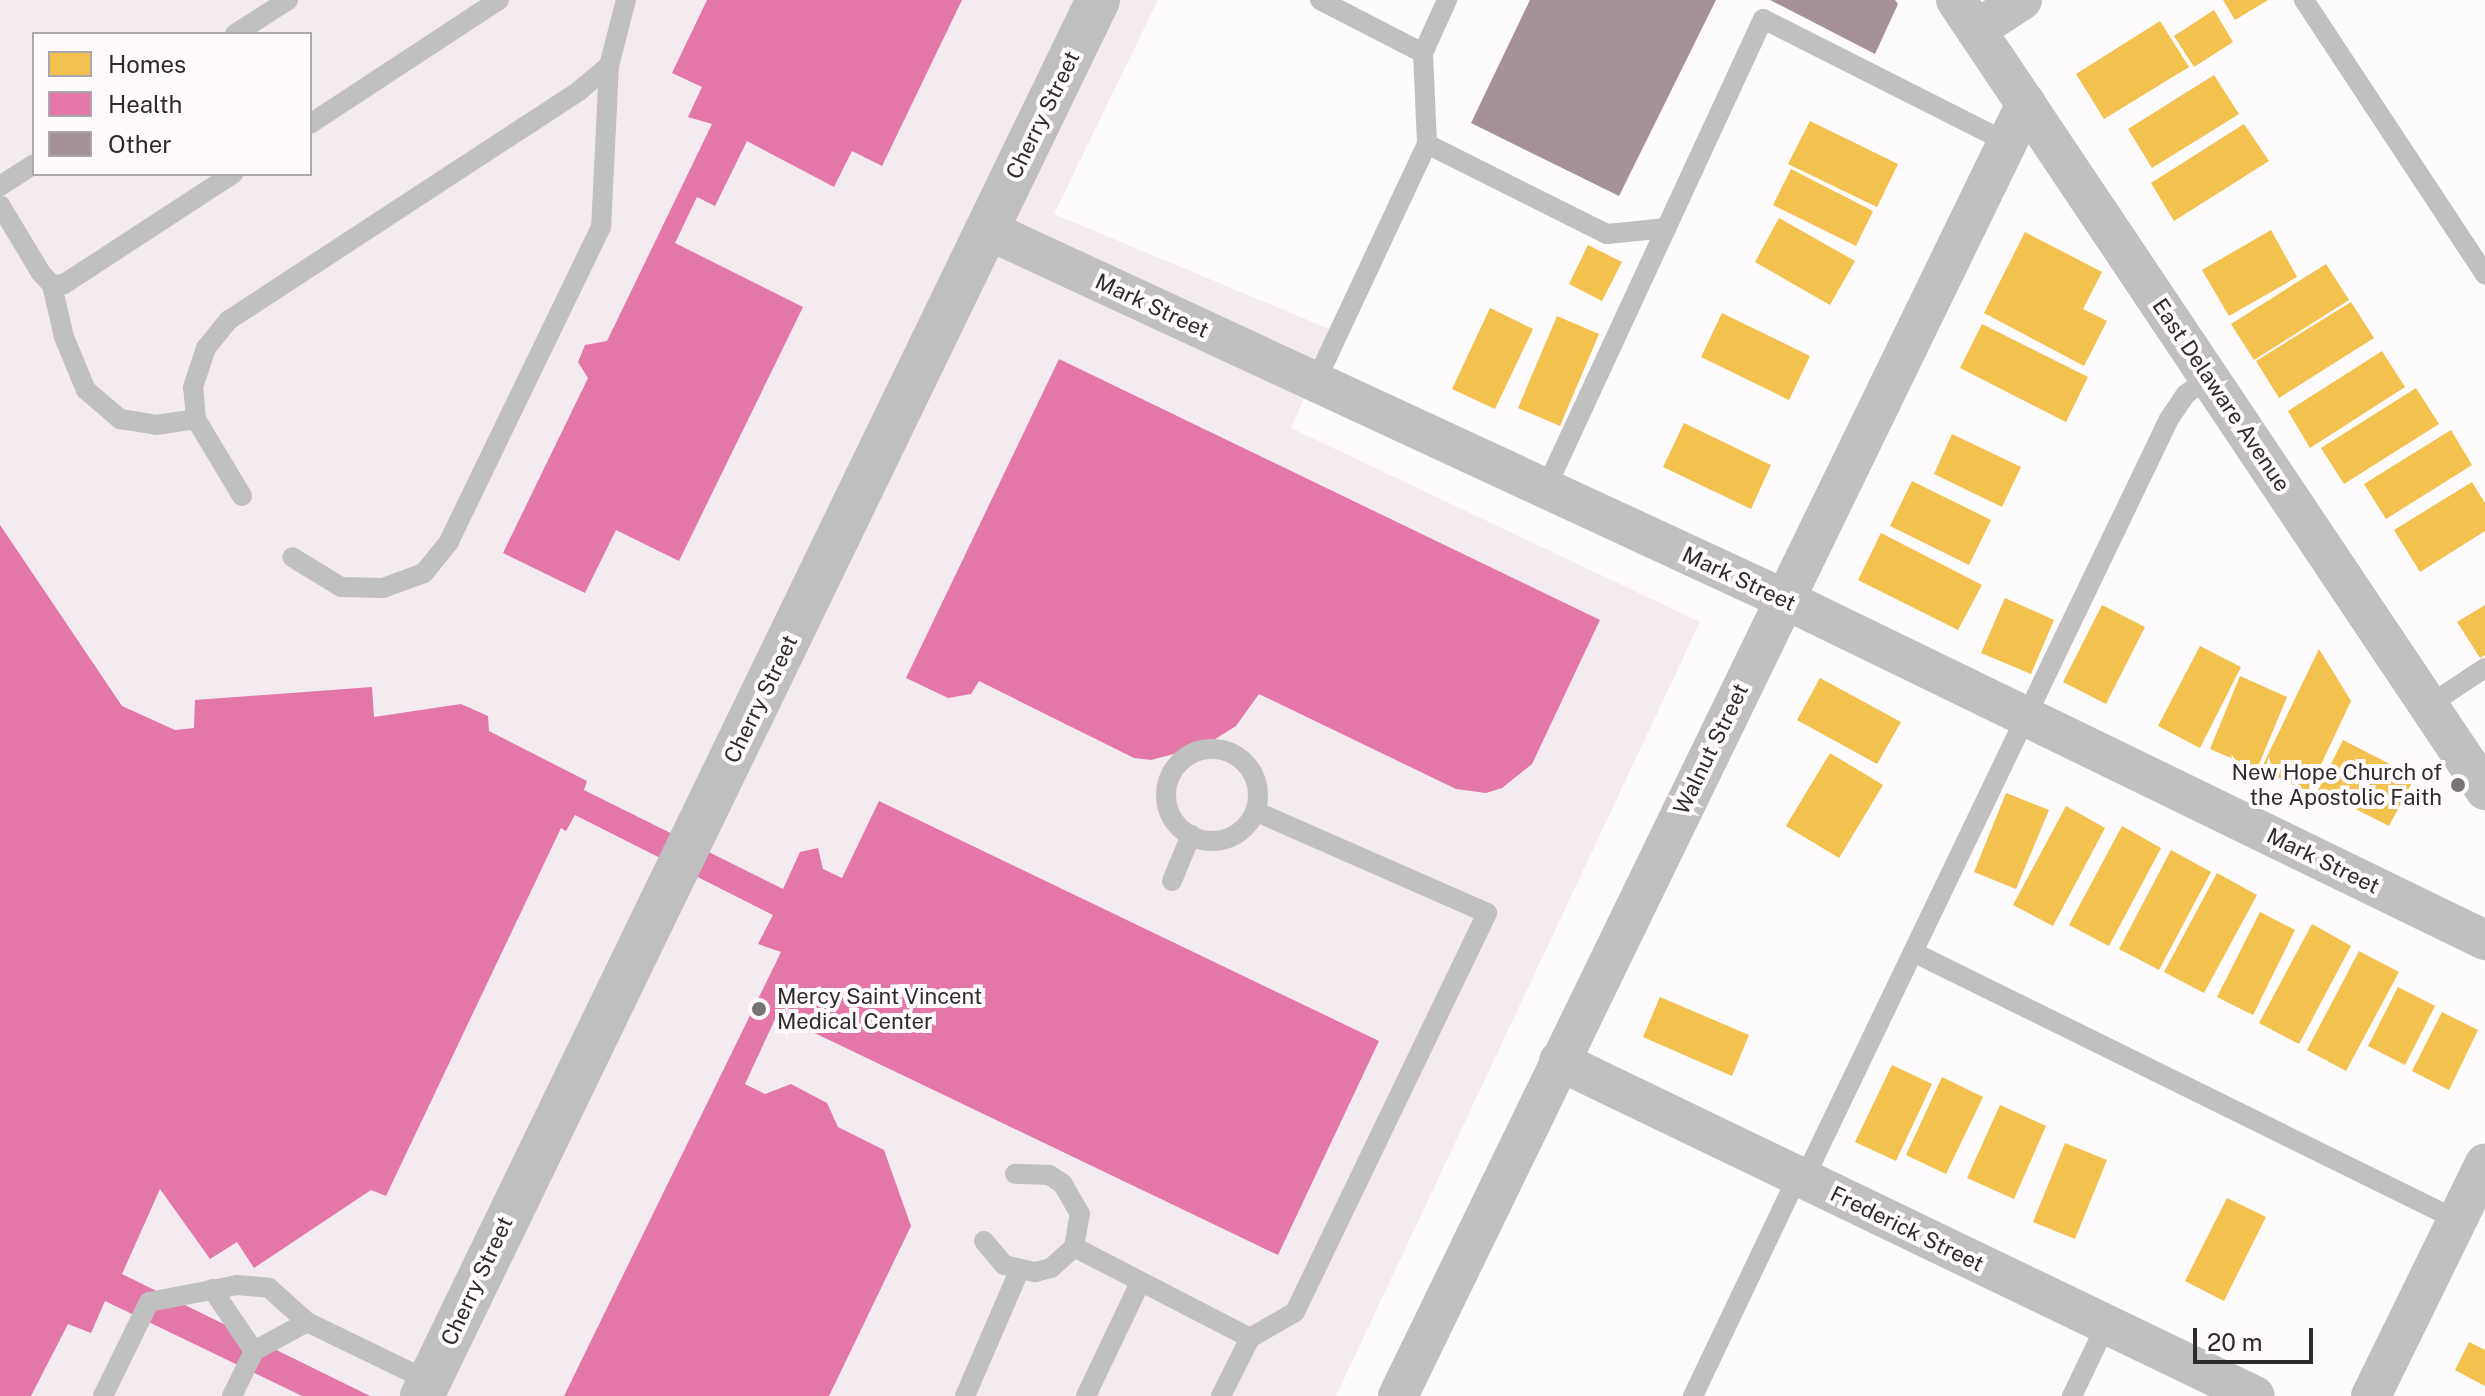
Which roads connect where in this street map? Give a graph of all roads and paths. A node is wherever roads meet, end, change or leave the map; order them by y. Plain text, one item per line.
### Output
1 (288, 0) edge
2 (499, 0) edge
3 (626, 0) edge
4 (1098, 0) edge
5 (1320, 0) edge
6 (1447, 0) edge
7 (2022, 0) edge
8 (2304, 0) edge
9 (1966, 15) edge
10 (238, 32) edge
11 (1423, 53) junction
12 (609, 66) junction
13 (2026, 104) junction
14 (312, 123) edge
15 (2007, 142) junction
16 (1427, 144) junction
17 (32, 165) edge
18 (230, 176) edge
19 (0, 186) edge
20 (0, 205) edge
21 (1667, 228) junction
22 (988, 230) junction
23 (2485, 275) edge
24 (52, 285) junction
25 (2209, 377) junction
26 (1315, 383) junction
27 (196, 419) junction
28 (1545, 490) junction
29 (242, 496) dead end
30 (292, 557) dead end
31 (1784, 599) junction
32 (2485, 668) edge
33 (2429, 705) junction
34 (2025, 716) junction
35 (2485, 790) edge
36 (1255, 811) junction
37 (1191, 835) junction
38 (1172, 881) dead end
39 (2485, 940) edge
40 (1913, 952) junction
41 (1559, 1061) junction
42 (2485, 1163) edge
43 (1015, 1174) dead end
44 (1801, 1178) junction
45 (2457, 1220) junction
46 (984, 1241) dead end
47 (1074, 1247) junction
48 (1019, 1271) junction
49 (1140, 1283) junction
50 (212, 1289) junction
51 (307, 1322) junction
52 (2106, 1325) junction
53 (1250, 1338) junction
54 (254, 1351) junction
55 (426, 1388) edge
56 (103, 1396) edge
57 (232, 1396) edge
58 (965, 1396) edge
59 (1086, 1396) edge
60 (1221, 1396) edge
61 (1398, 1396) edge
62 (1693, 1396) edge
63 (2072, 1396) edge
64 (2255, 1396) edge
65 (2371, 1396) edge

1 - 10 lane
2 - 14 lane
3 - 12 lane
4 - 22 main road, Cherry Street
5 - 11 lane
6 - 11 lane
7 - 9 street
8 - 23 lane
9 - 13 street, East Delaware Avenue
11 - 16 lane
12 - 27 lane
12 - 30 lane
13 - 15 street, Walnut Street
13 - 25 street, East Delaware Avenue
15 - 21 lane
15 - 31 street, Walnut Street
16 - 21 lane
16 - 26 lane
17 - 19 lane
18 - 24 lane
20 - 24 lane
21 - 28 lane
22 - 26 street, Mark Street
22 - 55 main road, Cherry Street
24 - 27 lane
25 - 33 street, East Delaware Avenue
25 - 34 lane
26 - 28 street, Mark Street
27 - 29 lane
28 - 31 street, Mark Street
31 - 34 street, Mark Street
31 - 41 street, Walnut Street
32 - 33 lane
33 - 35 street, East Delaware Avenue
34 - 39 street, Mark Street
34 - 40 lane
36 - 37 lane
36 - 37 lane
36 - 53 lane
37 - 38 lane
40 - 44 lane
40 - 45 lane
41 - 44 street, Frederick Street
41 - 61 street, Walnut Street
42 - 45 street
43 - 47 lane
44 - 52 street, Frederick Street
44 - 62 lane
45 - 65 street
46 - 48 lane
47 - 48 lane
47 - 49 lane
48 - 58 lane
49 - 53 lane
49 - 59 lane
50 - 51 lane
50 - 54 lane
50 - 56 lane
51 - 54 lane
51 - 55 lane
52 - 63 lane
52 - 64 street, Frederick Street
53 - 60 lane
54 - 57 lane

